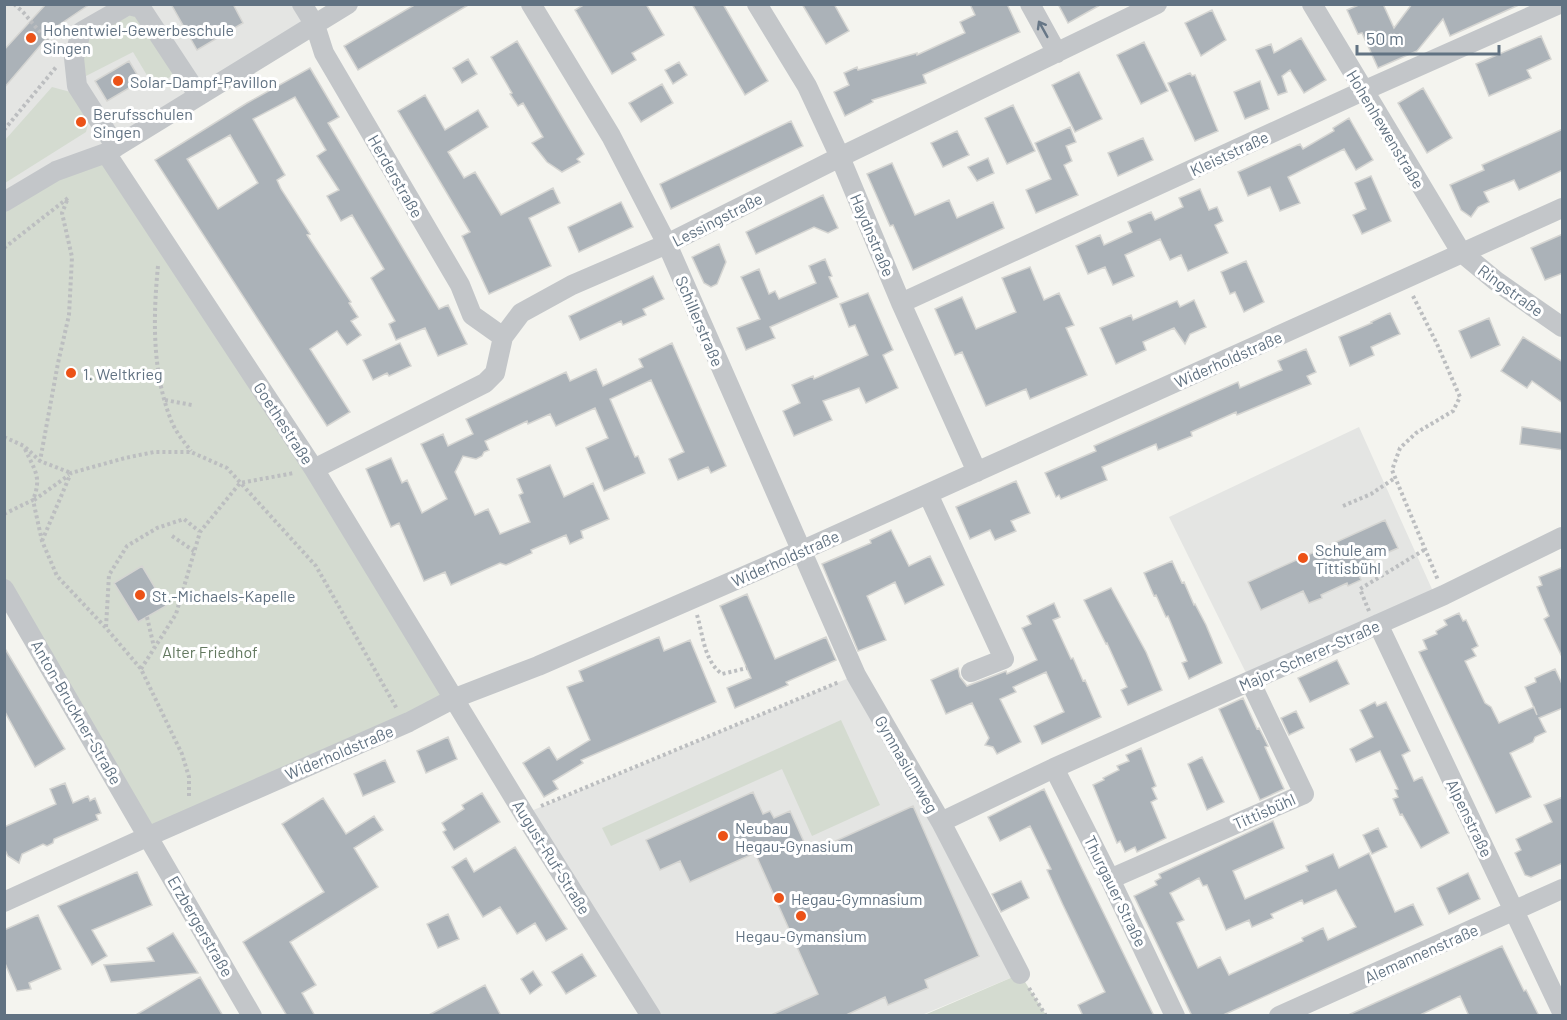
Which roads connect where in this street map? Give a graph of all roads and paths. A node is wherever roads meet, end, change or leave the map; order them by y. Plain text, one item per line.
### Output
1 (14, 4) edge
2 (302, 4) edge
3 (348, 4) edge
4 (531, 4) edge
5 (757, 4) edge
6 (1030, 4) edge
7 (1157, 4) edge
8 (1312, 4) edge
9 (1559, 4) edge
10 (315, 25) junction
11 (1057, 53) junction
12 (1363, 92) junction
13 (199, 96) junction
14 (4, 130) edge
15 (111, 150) junction
16 (840, 157) junction
17 (4, 202) edge
18 (1563, 208) edge
19 (667, 244) junction
20 (4, 248) edge
21 (1461, 252) junction
22 (158, 266) dead end
23 (1404, 280) junction
24 (901, 303) junction
25 (1563, 327) edge
26 (503, 337) junction
27 (165, 400) junction
28 (192, 405) dead end
29 (4, 437) edge
30 (24, 446) junction
31 (191, 452) junction
32 (40, 461) junction
33 (314, 468) junction
34 (977, 472) junction
35 (71, 473) junction
36 (1395, 478) junction
37 (240, 483) junction
38 (928, 494) junction
39 (33, 500) junction
40 (1343, 506) dead end
41 (4, 514) edge
42 (200, 532) junction
43 (172, 536) dead end
44 (1563, 537) edge
45 (42, 541) junction
46 (1424, 550) junction
47 (194, 551) junction
48 (800, 551) junction
49 (4, 589) edge
50 (1444, 595) junction
51 (694, 609) dead end
52 (147, 617) dead end
53 (1376, 625) junction
54 (106, 628) junction
55 (154, 647) junction
56 (747, 668) dead end
57 (141, 669) junction
58 (971, 672) dead end
59 (856, 675) junction
60 (1250, 681) junction
61 (454, 698) junction
62 (409, 722) junction
63 (1054, 768) junction
64 (524, 814) junction
65 (186, 820) junction
66 (940, 822) junction
67 (149, 836) junction
68 (1110, 879) junction
69 (1563, 889) edge
70 (4, 902) edge
71 (1515, 911) junction
72 (1020, 974) joint
73 (1563, 1012) edge
74 (252, 1016) edge
75 (651, 1016) edge
76 (1046, 1016) edge
77 (1175, 1016) edge
78 (1279, 1016) edge

1 - 14 path
2 - 10 street, Herderstraße
3 - 10 street
4 - 19 street, Schillerstraße
5 - 16 street, Haydnstraße
11 -> 6 street
7 - 11 street, Lessingstraße
8 - 12 street, Hohenhewenstraße
9 - 12 street, Kleiststraße
10 - 13 street
10 - 26 street, Herderstraße
11 - 16 street, Lessingstraße
12 - 21 street, Hohenhewenstraße
12 - 24 street, Kleiststraße
13 - 15 street
13 - 15 street, Goethestraße
15 - 17 street
15 - 33 street, Goethestraße
16 - 19 street, Lessingstraße
16 - 24 street, Haydnstraße
18 - 21 street, Widerholdstraße
19 - 26 street, Lessingstraße
19 - 48 street, Schillerstraße
20 - 32 path
21 - 23 street, Widerholdstraße
21 - 25 street, Ringstraße
22 - 27 path
23 - 34 street, Widerholdstraße
23 - 36 path
24 - 34 street, Haydnstraße
26 - 33 street, Lessingstraße
27 - 28 path
27 - 31 path
29 - 30 path
30 - 32 path
30 - 39 path
31 - 35 path
31 - 37 path
32 - 35 path
33 - 37 path
33 - 61 street, Goethestraße
34 - 38 street, Widerholdstraße
35 - 39 path
35 - 45 path
36 - 40 path
36 - 46 path
37 - 42 path
37 - 62 path
38 - 48 street, Widerholdstraße
38 - 58 street
39 - 41 path
39 - 45 path
42 - 47 path
42 - 54 path
43 - 47 path
44 - 50 street, Major-Scherer-Straße
45 - 54 path
46 - 50 path
46 - 53 path
47 - 55 path
48 - 59 street, Gymnasiumweg
48 - 61 street, Widerholdstraße
49 - 67 street, Anton-Bruckner-Straße
50 - 53 street, Major-Scherer-Straße
51 - 56 path
52 - 55 path
53 - 60 street, Major-Scherer-Straße
53 - 71 street, Alpenstraße
54 - 57 path
55 - 57 path
57 - 65 path
59 - 64 path
59 - 66 street, Gymnasiumweg
60 - 63 street, Major-Scherer-Straße
60 - 68 street, Tittisbühl
61 - 62 street, Widerholdstraße
61 - 64 street, August-Ruf-Straße
62 - 65 street, Widerholdstraße
63 - 66 street, Major-Scherer-Straße
63 - 68 street, Thurgauer Straße
64 - 75 street, August-Ruf-Straße
65 - 67 street, Widerholdstraße
66 - 72 street, Gymnasiumweg
67 - 70 street, Widerholdstraße
67 - 74 street, Erzbergerstraße
68 - 77 street, Thurgauer Straße
69 - 71 street, Alemannenstraße
71 - 73 street, Alpenstraße
71 - 78 street, Alemannenstraße
72 - 76 path

